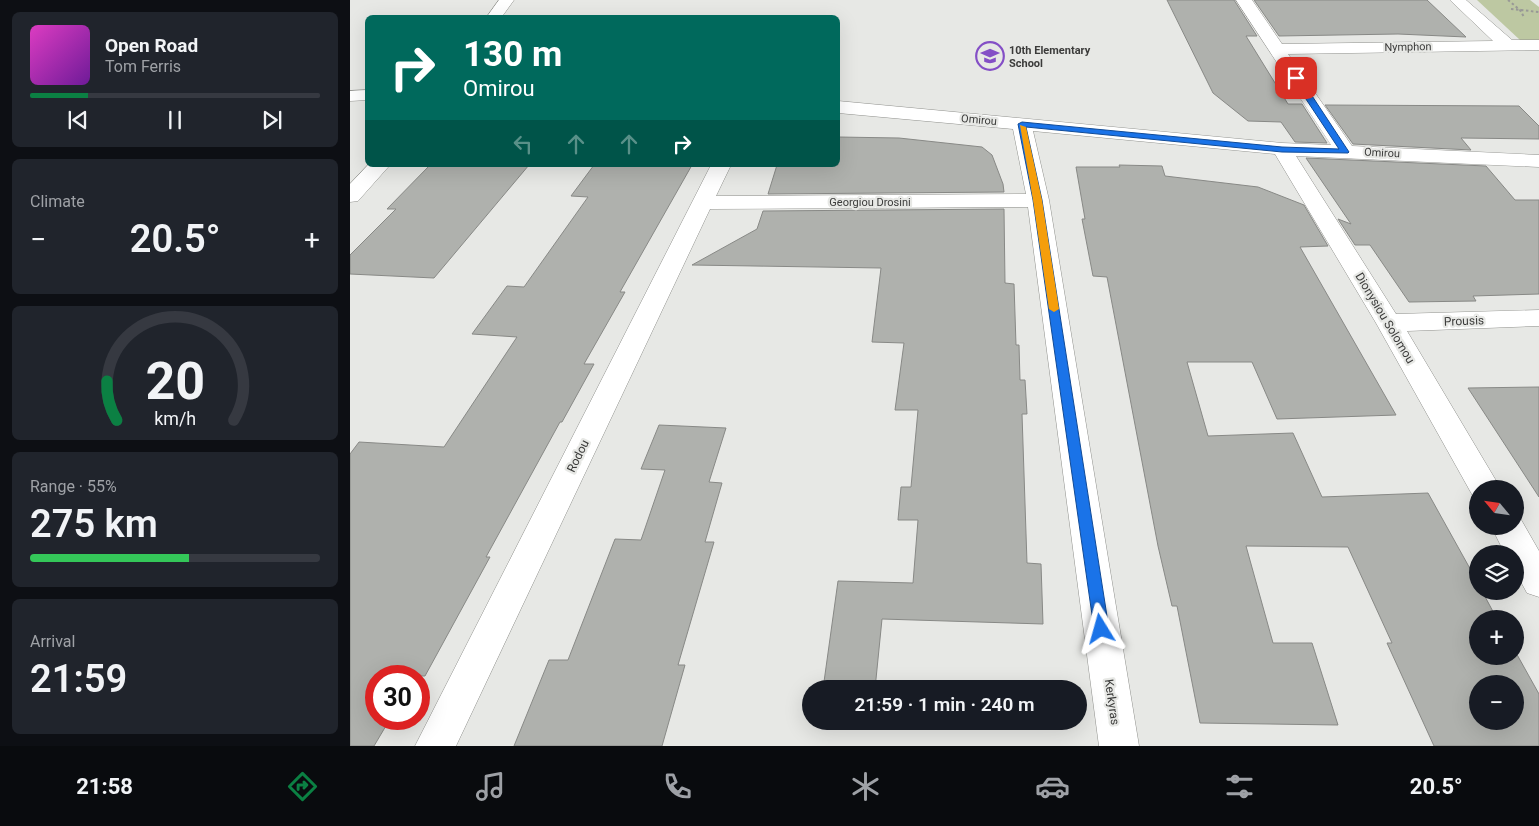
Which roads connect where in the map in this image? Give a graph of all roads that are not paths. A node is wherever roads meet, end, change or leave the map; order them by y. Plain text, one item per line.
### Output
1 (507, 0) edge
2 (1244, 0) edge
3 (1457, 0) edge
4 (495, 15) edge
5 (1507, 45) junction
6 (1539, 45) edge
7 (1277, 49) junction
8 (365, 95) edge
9 (350, 96) edge
10 (840, 107) edge
11 (1022, 124) junction
12 (1282, 149) junction
13 (1345, 152) junction
14 (1539, 161) edge
15 (378, 167) edge
16 (720, 167) edge
17 (350, 196) edge
18 (1038, 200) junction
19 (703, 203) junction
20 (1539, 318) edge
21 (1389, 323) junction
22 (1480, 480) edge
23 (1512, 535) edge
24 (1539, 582) edge
25 (435, 746) edge
26 (1119, 746) edge

1 - 4 street
2 - 7 street
3 - 5 street
5 - 6 street, Nymphon
5 - 7 street, Nymphon
7 - 13 street
8 - 9 street
10 - 11 street, Omirou
11 - 12 street, Omirou
11 - 18 street, Kerkyras
12 - 13 street, Omirou
12 - 21 street, Dionysiou Solomou
13 - 14 street, Omirou
15 - 17 street
16 - 19 street, Rodou
18 - 19 street, Georgiou Drosini
18 - 26 street, Kerkyras
19 - 25 street, Rodou
20 - 21 street, Prousis
21 - 22 street, Dionysiou Solomou
23 - 24 street

